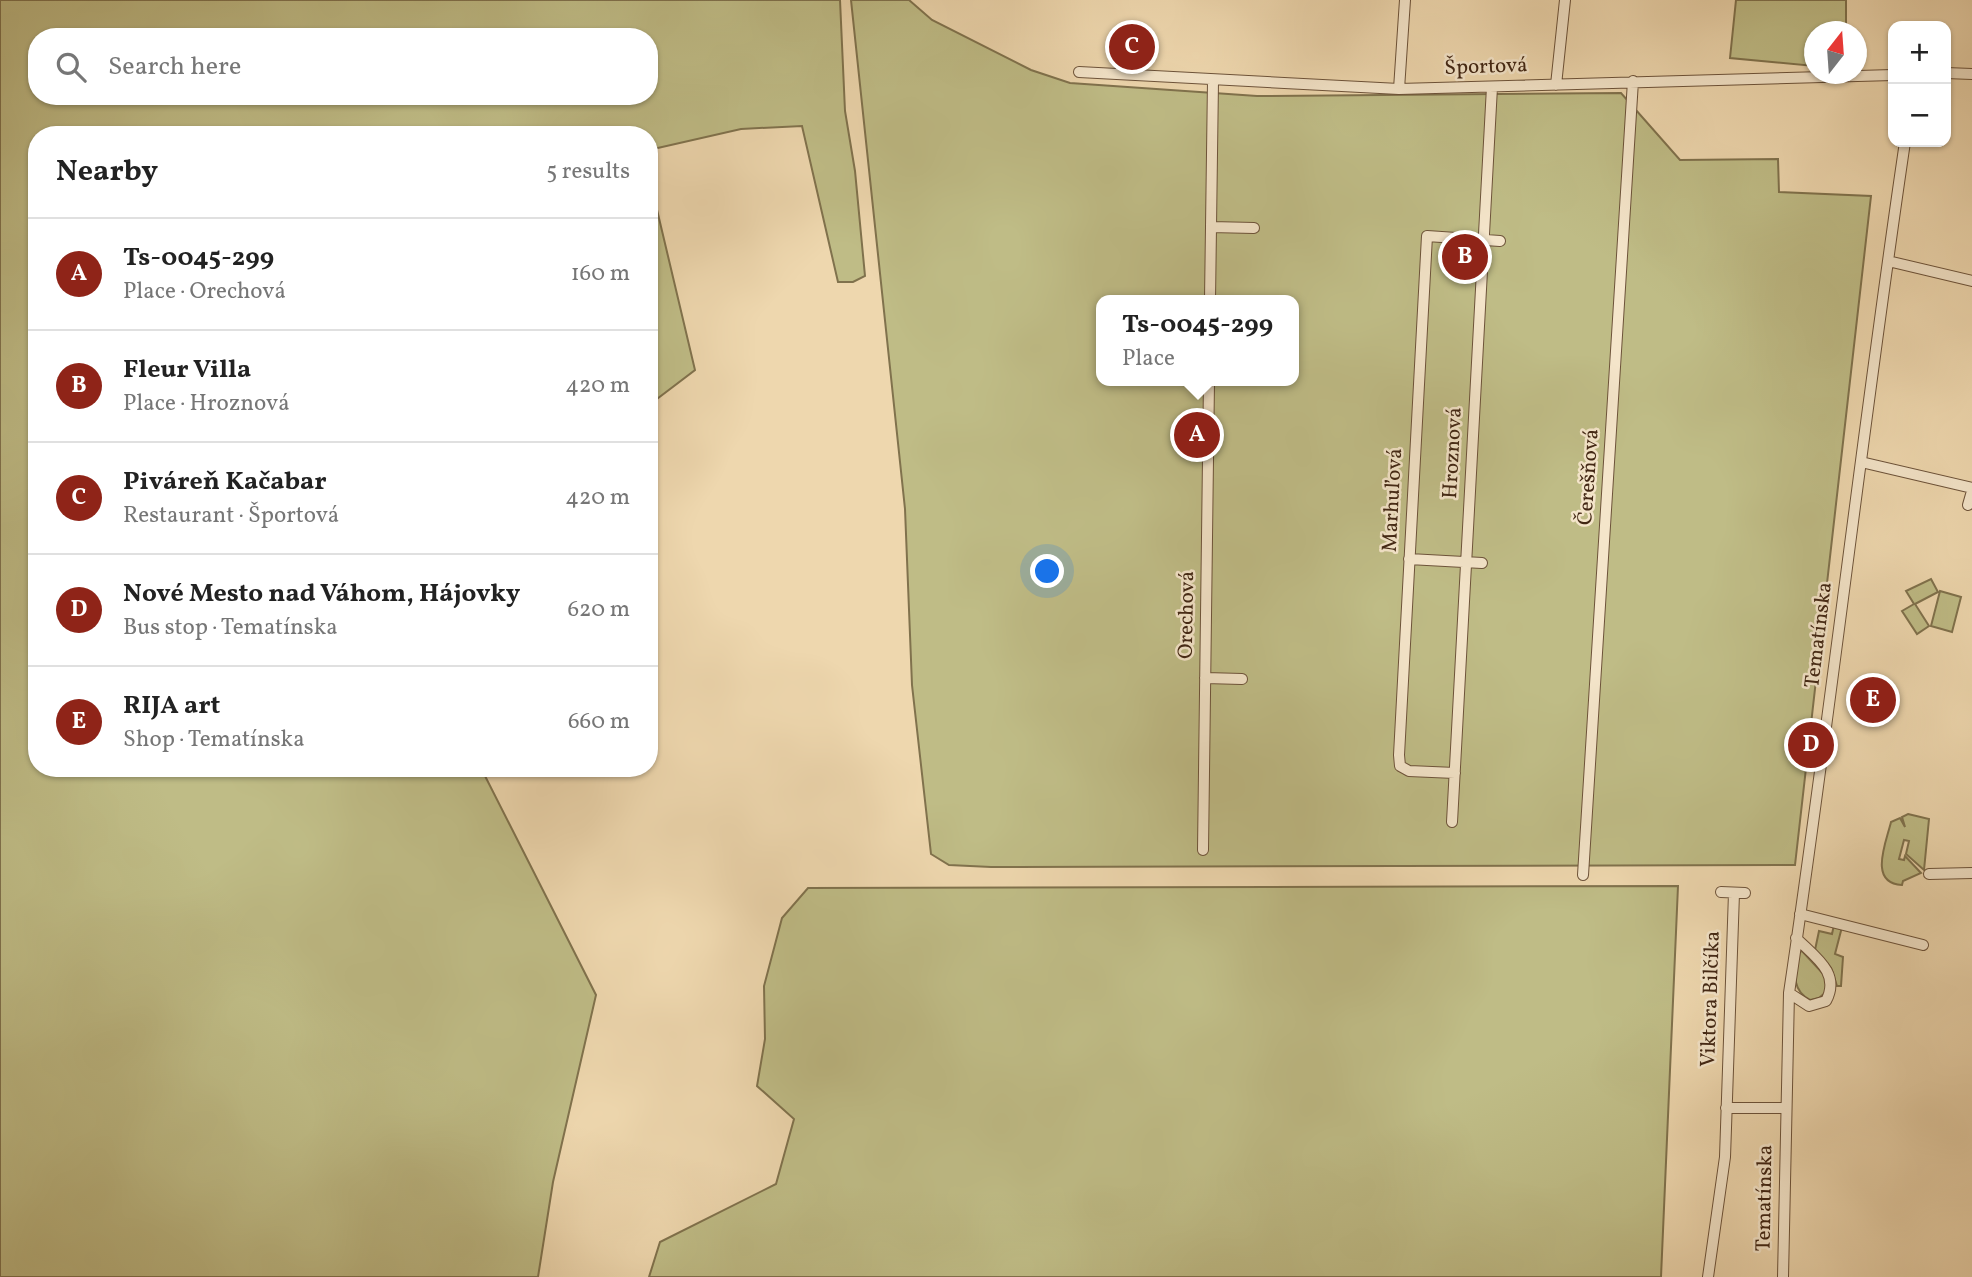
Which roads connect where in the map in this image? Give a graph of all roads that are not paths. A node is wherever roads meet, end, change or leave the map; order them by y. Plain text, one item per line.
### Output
1 (1405, 0) edge
2 (1565, 0) edge
3 (1079, 72) dead end
4 (1951, 73) edge
5 (1972, 74) edge
6 (1888, 75) edge
7 (1213, 81) junction
8 (1633, 81) junction
9 (1556, 85) junction
10 (1492, 87) junction
11 (1399, 89) junction
12 (1904, 147) edge
13 (1211, 228) junction
14 (1254, 228) dead end
15 (1484, 240) junction
16 (1500, 241) dead end
17 (1888, 261) junction
18 (1972, 281) edge
19 (1210, 295) edge
20 (1209, 386) edge
21 (1861, 462) junction
22 (1972, 490) edge
23 (1968, 505) dead end
24 (1409, 559) junction
25 (1467, 562) junction
26 (1482, 563) dead end
27 (1205, 678) junction
28 (1242, 679) dead end
29 (1455, 774) junction
30 (1452, 822) dead end
31 (1203, 850) dead end
32 (1972, 873) edge
33 (1929, 874) dead end
34 (1583, 875) dead end
35 (1721, 892) dead end
36 (1800, 914) junction
37 (1796, 938) junction
38 (1923, 945) dead end
39 (1789, 993) junction
40 (1726, 1108) junction
41 (1786, 1108) junction
42 (1708, 1277) edge
43 (1783, 1277) edge

1 - 11 street
2 - 9 street
3 - 7 street, Športová
4 - 5 street
6 - 8 street, Športová
7 - 11 street, Športová
7 - 13 street
8 - 9 street, Športová
8 - 34 street, Čerešňová
9 - 10 street, Športová
10 - 11 street, Športová
10 - 15 street, Hroznová
12 - 17 street, Tematínska
13 - 14 street
13 - 19 street
15 - 16 street
15 - 24 street, Marhuľová
15 - 25 street, Hroznová
17 - 18 street
17 - 21 street, Tematínska
20 - 27 street, Orechová
21 - 22 street
21 - 36 street, Tematínska
22 - 23 street
24 - 25 street
24 - 29 street, Marhuľová
25 - 26 street
25 - 29 street, Hroznová
27 - 28 street
27 - 31 street, Orechová
29 - 30 street, Hroznová
32 - 33 street
35 - 40 street, Viktora Bilčíka
36 - 37 street, Tematínska
36 - 38 street
37 - 39 street, Tematínska
37 - 39 street
39 - 41 street, Tematínska
40 - 41 street
40 - 42 street, Viktora Bilčíka
41 - 43 street, Tematínska

